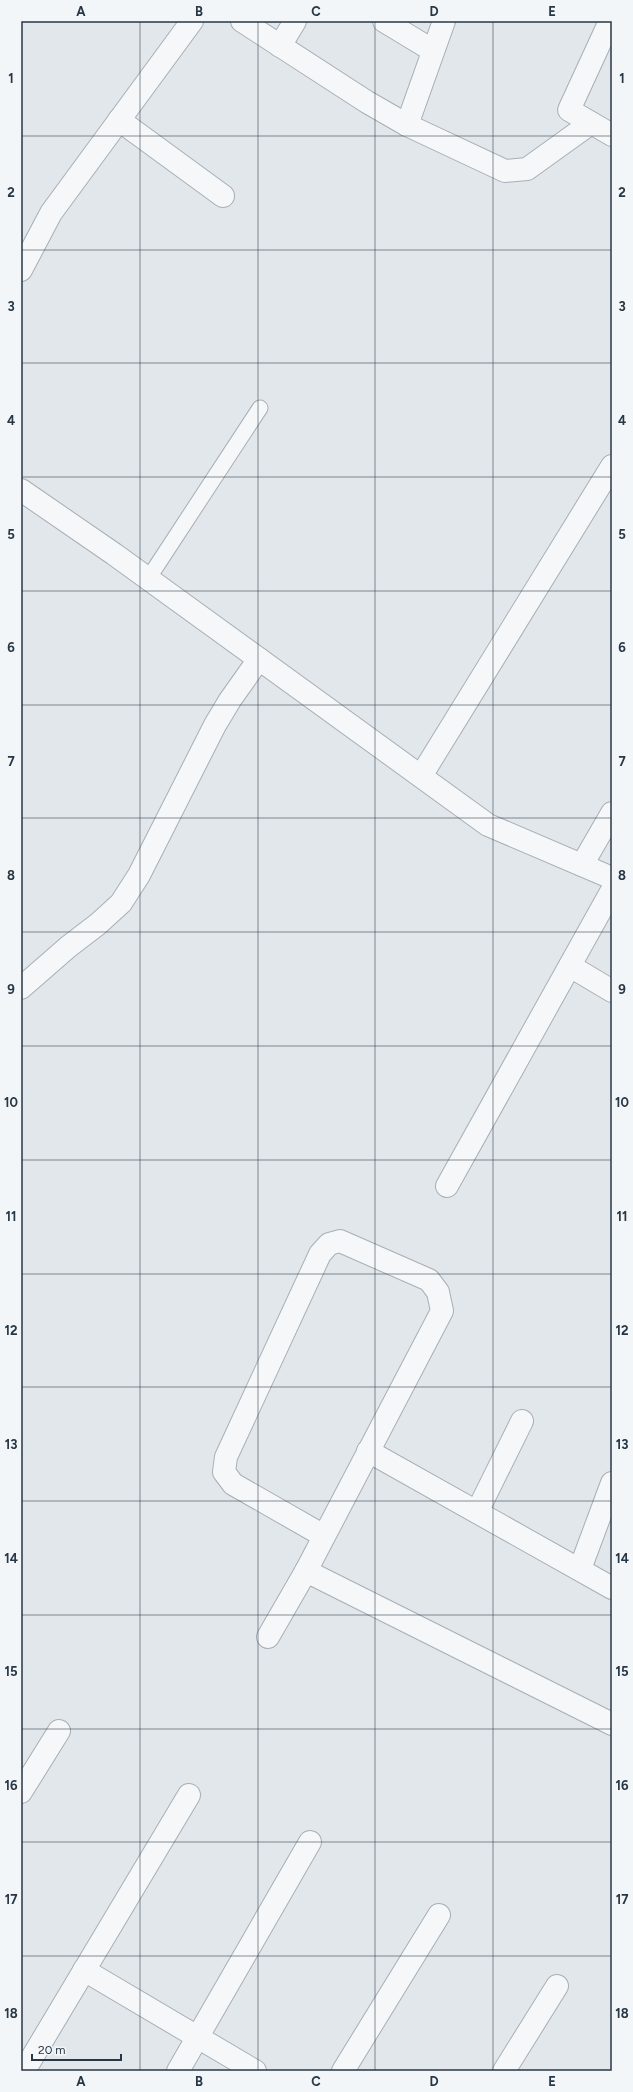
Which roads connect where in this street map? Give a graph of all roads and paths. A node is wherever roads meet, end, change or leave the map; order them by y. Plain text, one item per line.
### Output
1 (192, 21) edge
2 (242, 21) edge
3 (295, 21) edge
4 (384, 21) edge
5 (444, 21) edge
6 (610, 21) edge
7 (280, 46) junction
8 (432, 50) junction
9 (119, 120) junction
10 (591, 123) junction
11 (407, 125) junction
12 (612, 135) edge
13 (223, 196) dead end
14 (21, 270) edge
15 (260, 408) dead end
16 (612, 466) edge
17 (21, 490) edge
18 (148, 579) junction
19 (260, 659) junction
20 (421, 776) junction
21 (612, 813) edge
22 (582, 865) junction
23 (612, 878) edge
24 (612, 890) edge
25 (570, 966) junction
26 (21, 988) edge
27 (612, 991) edge
28 (447, 1186) dead end
29 (522, 1421) dead end
30 (368, 1451) junction
31 (612, 1484) edge
32 (477, 1512) junction
33 (324, 1536) junction
34 (580, 1569) junction
35 (306, 1571) junction
36 (612, 1588) edge
37 (268, 1636) dead end
38 (612, 1724) edge
39 (59, 1731) dead end
40 (21, 1792) edge
41 (189, 1795) dead end
42 (310, 1842) dead end
43 (439, 1915) dead end
44 (84, 1970) junction
45 (556, 1986) dead end
46 (198, 2038) junction
47 (24, 2071) edge
48 (178, 2071) edge
49 (255, 2071) edge
50 (343, 2071) edge
51 (504, 2071) edge

1 - 9 street
2 - 7 street
3 - 7 street
4 - 8 street
5 - 8 street
6 - 10 street
7 - 11 street
8 - 11 street
9 - 13 street
9 - 14 street
10 - 11 street
10 - 12 street
15 - 18 lane
16 - 20 street
17 - 18 street
18 - 19 street
19 - 20 street
19 - 26 street
20 - 22 street
21 - 22 street
22 - 23 street
24 - 25 street
25 - 27 street
25 - 28 street
29 - 32 street
30 - 32 street
30 - 33 street
30 - 33 street
31 - 34 street
32 - 34 street
33 - 35 street
34 - 36 street
35 - 37 street
35 - 38 street
39 - 40 street
41 - 44 street
42 - 46 street
43 - 50 street
44 - 46 street
44 - 47 street
45 - 51 street
46 - 48 street
46 - 49 street

